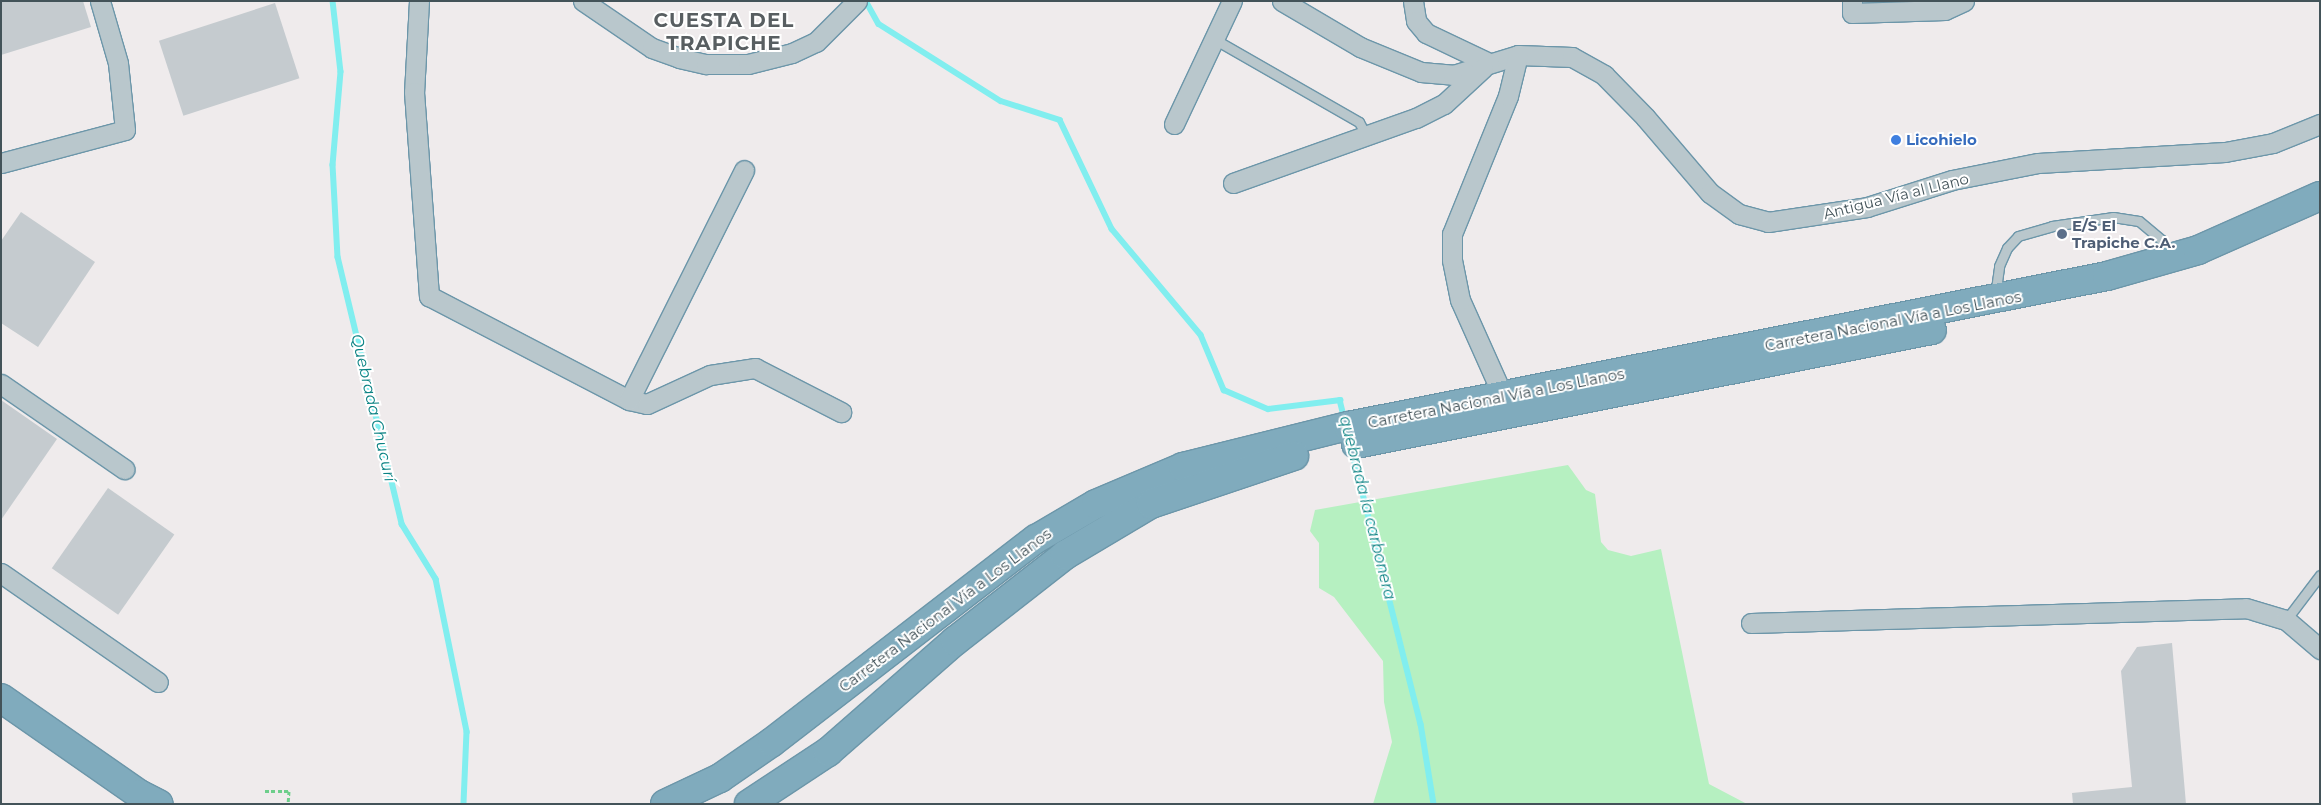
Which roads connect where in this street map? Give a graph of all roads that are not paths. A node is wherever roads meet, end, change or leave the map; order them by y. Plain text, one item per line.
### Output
1 (100, 1) edge
2 (419, 1) edge
3 (583, 1) edge
4 (857, 1) edge
5 (1232, 1) edge
6 (1282, 1) edge
7 (1413, 1) edge
8 (1852, 1) edge
9 (1964, 1) edge
10 (1945, 6) edge
11 (1214, 39) junction
12 (1518, 55) junction
13 (1489, 63) junction
14 (1174, 124) dead end
15 (2320, 124) edge
16 (1366, 135) junction
17 (1, 163) edge
18 (744, 170) dead end
19 (1233, 183) dead end
20 (2320, 196) edge
21 (2320, 215) edge
22 (2170, 258) junction
23 (1995, 300) junction
24 (1, 384) edge
25 (1503, 396) junction
26 (629, 400) junction
27 (841, 412) dead end
28 (124, 469) dead end
29 (1, 573) edge
30 (2320, 575) edge
31 (2286, 620) junction
32 (1751, 623) dead end
33 (2320, 649) edge
34 (158, 682) dead end
35 (1, 698) edge
36 (159, 804) edge
37 (665, 804) edge
38 (749, 804) edge

1 - 17 street
2 - 26 street
3 - 4 street
5 - 11 street
6 - 13 street, Antigua Vía al Llano
7 - 13 street
8 - 10 street
9 - 10 street
11 - 14 street
11 - 16 lane
12 - 13 street, Antigua Vía al Llano
12 - 15 street, Antigua Vía al Llano
12 - 25 street
13 - 16 street
16 - 19 street
18 - 26 street
20 - 22 highway, Carretera Nacional Vía a Los Llanos
21 - 38 highway, Carretera Nacional Vía a Los Llanos
22 - 23 highway, Carretera Nacional Vía a Los Llanos
22 - 23 lane
23 - 25 highway, Carretera Nacional Vía a Los Llanos
24 - 28 street
25 - 37 highway, Carretera Nacional Vía a Los Llanos
26 - 27 street
29 - 34 street
30 - 31 lane
31 - 32 street
31 - 33 street
35 - 36 highway

